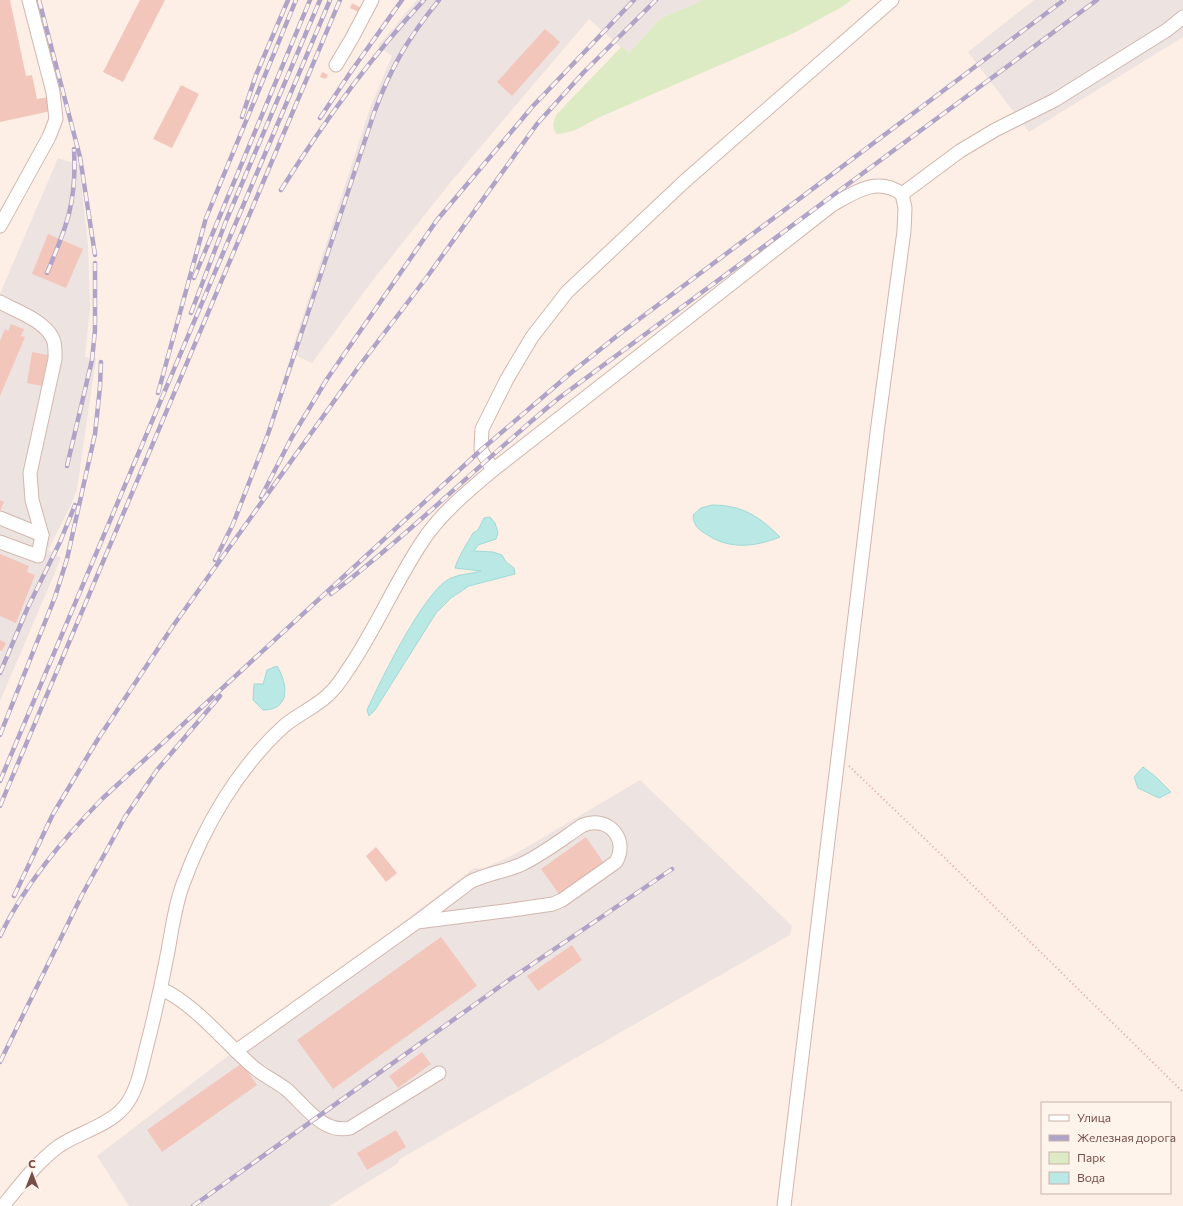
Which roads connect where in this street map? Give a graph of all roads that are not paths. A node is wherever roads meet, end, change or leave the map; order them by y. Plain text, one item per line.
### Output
1 (29, 0) edge
2 (372, 0) edge
3 (892, 0) edge
4 (1183, 17) edge
5 (336, 65) dead end
6 (902, 194) junction
7 (0, 226) edge
8 (0, 302) edge
9 (493, 470) junction
10 (0, 518) edge
11 (42, 535) junction
12 (0, 542) edge
13 (417, 922) junction
14 (161, 989) junction
15 (236, 1051) junction
16 (439, 1073) dead end
17 (3, 1206) edge
18 (784, 1206) edge

1 - 7 street
2 - 5 street
3 - 9 street
4 - 6 street
6 - 9 street
6 - 18 street
8 - 11 street
9 - 14 street
10 - 11 street
11 - 12 street
13 - 13 street
13 - 15 street
14 - 15 street
14 - 17 street
15 - 16 street

